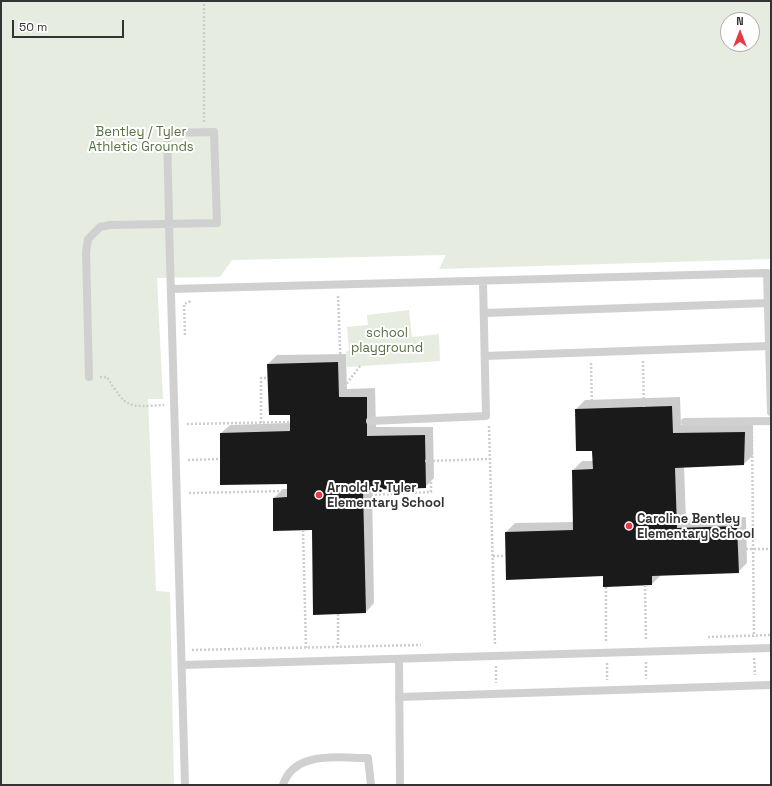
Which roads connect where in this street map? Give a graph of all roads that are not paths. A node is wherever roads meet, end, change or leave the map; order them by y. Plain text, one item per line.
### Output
1 (169, 225) junction
2 (483, 282) junction
3 (171, 290) junction
4 (768, 304) junction
5 (484, 313) junction
6 (769, 346) junction
7 (485, 356) junction
8 (89, 377) road end
9 (771, 412) edge
10 (370, 421) dead end
11 (771, 421) edge
12 (685, 422) dead end
13 (771, 648) edge
14 (399, 659) junction
15 (182, 665) junction
16 (771, 685) edge
17 (399, 697) junction
18 (185, 785) edge
19 (283, 785) edge
20 (371, 785) edge
21 (400, 785) edge

1 - 1 lane
1 - 3 lane
1 - 8 lane
2 - 3 lane
2 - 4 lane
2 - 5 lane
3 - 15 lane
4 - 5 lane
4 - 6 lane
5 - 7 lane
6 - 7 lane
6 - 9 lane
7 - 10 lane
11 - 12 lane
13 - 14 lane
14 - 15 lane
14 - 17 lane
15 - 18 lane
16 - 17 lane
17 - 21 lane
19 - 20 lane

